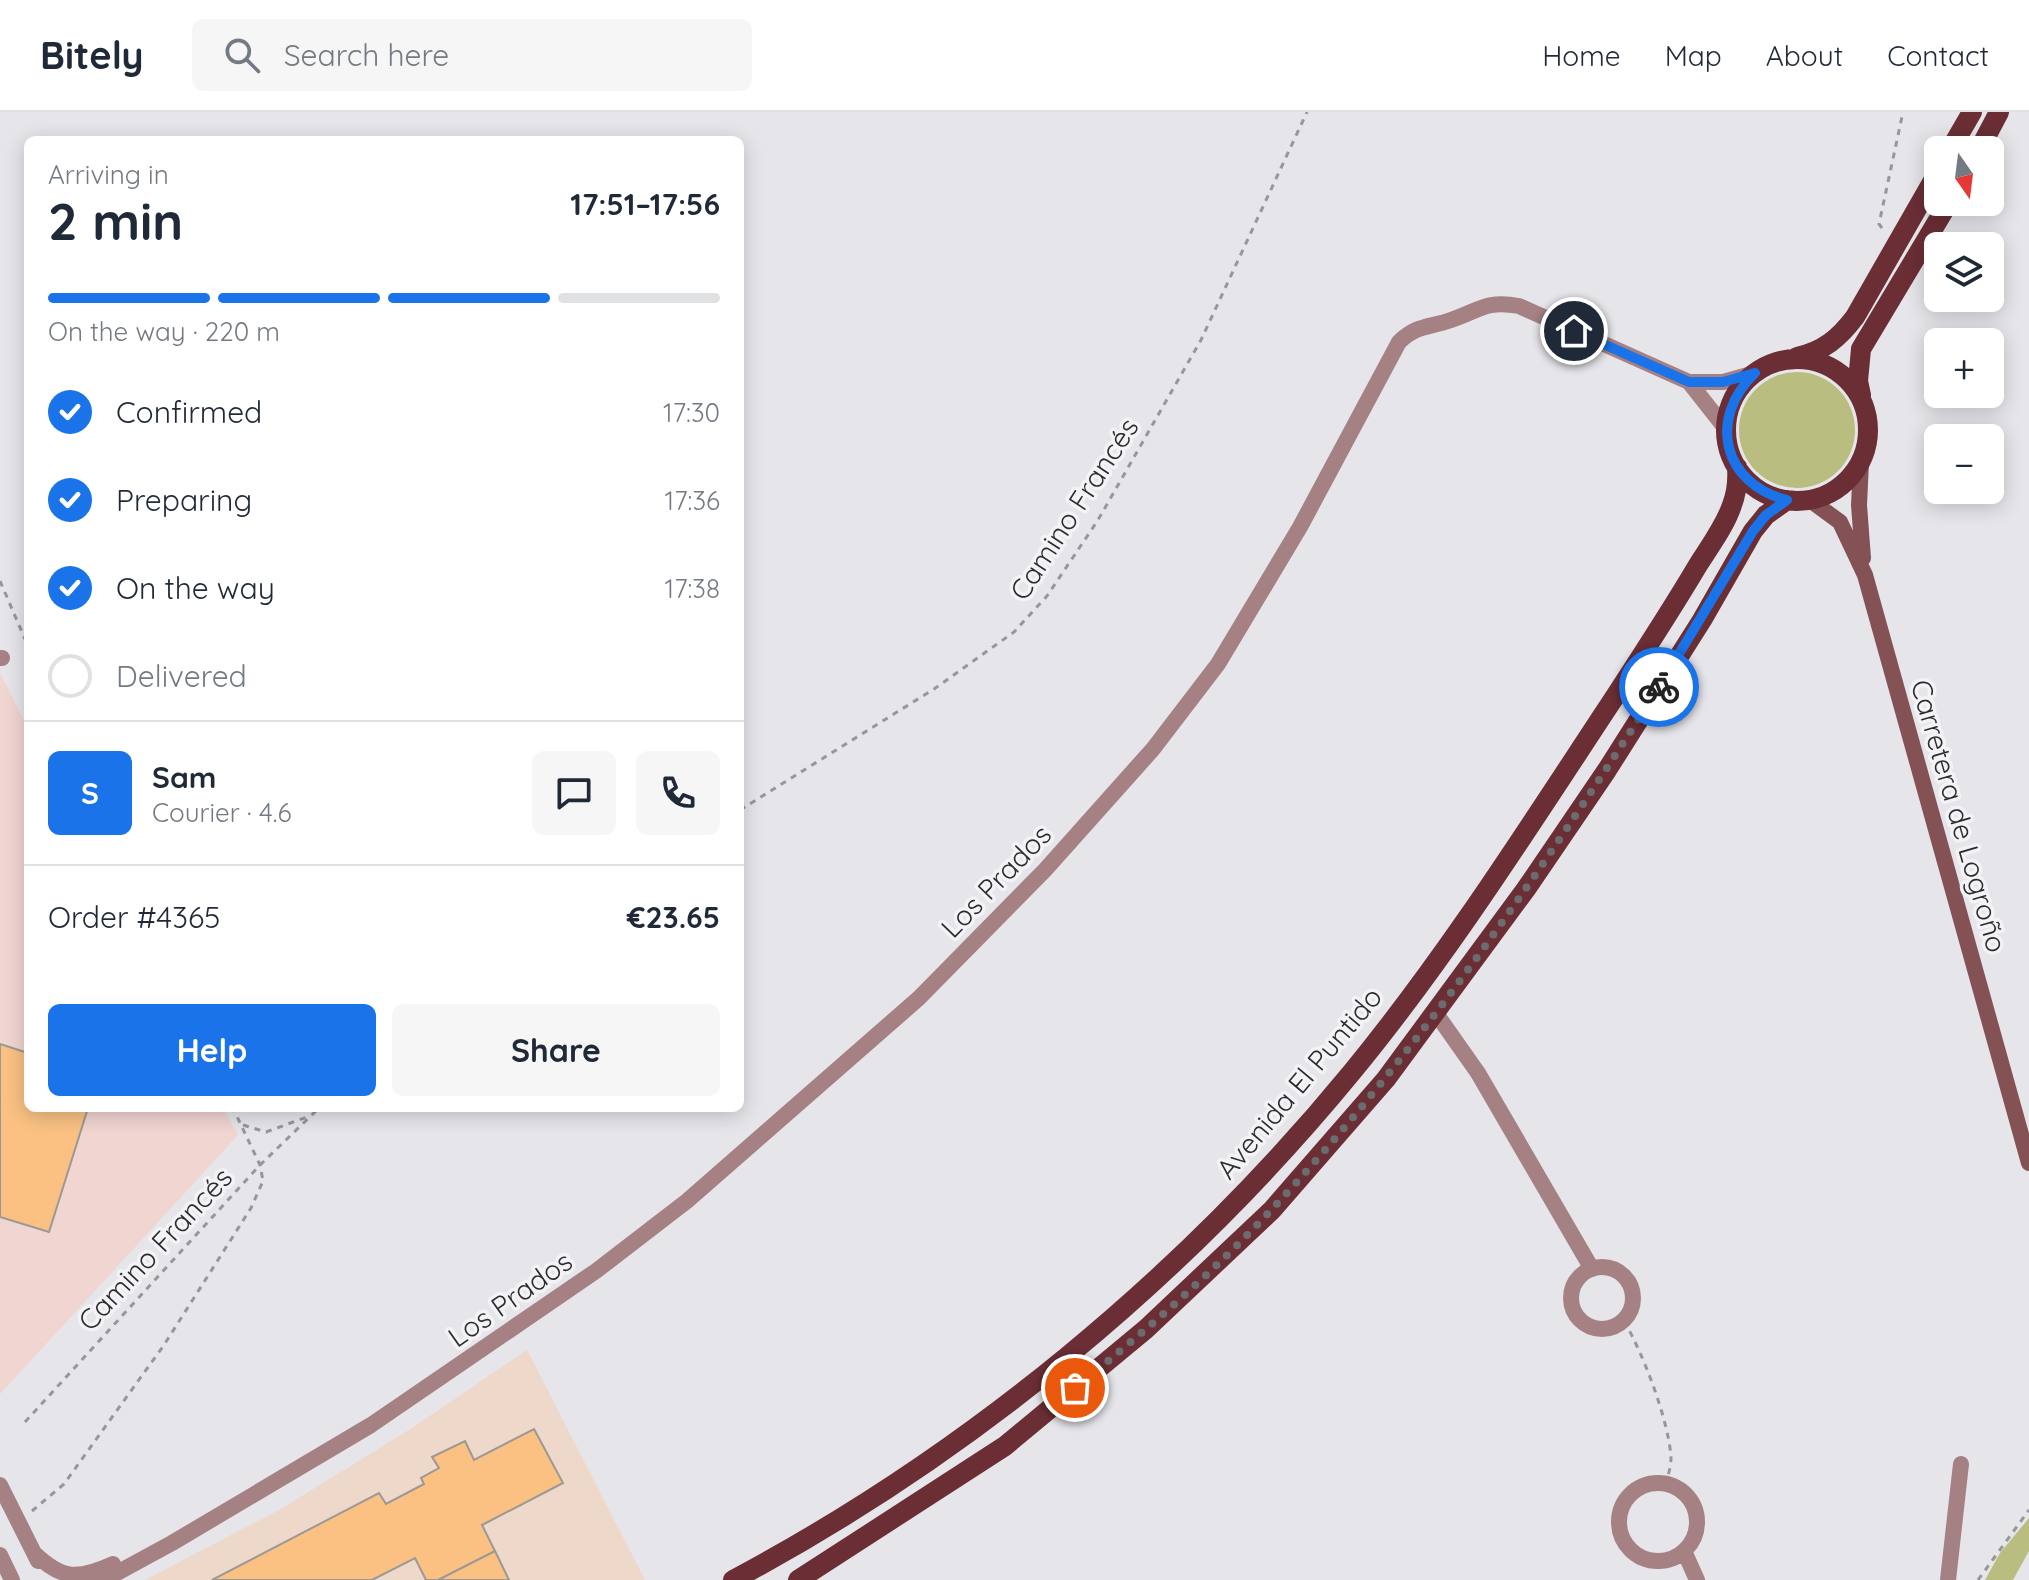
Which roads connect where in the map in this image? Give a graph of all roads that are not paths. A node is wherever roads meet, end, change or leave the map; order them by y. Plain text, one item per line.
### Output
1 (1972, 112) edge
2 (1999, 112) edge
3 (1958, 136) edge
4 (1986, 136) edge
5 (1924, 197) edge
6 (1941, 216) edge
7 (1782, 361) junction
8 (1755, 373) junction
9 (1689, 382) junction
10 (1863, 403) junction
11 (1726, 429) junction
12 (1861, 462) junction
13 (1737, 467) junction
14 (1787, 500) junction
15 (1810, 500) junction
16 (1865, 575) junction
17 (1435, 1012) junction
18 (2029, 1163) edge
19 (1592, 1269) junction
20 (1961, 1464) dead end
21 (0, 1485) edge
22 (230, 1508) junction
23 (1684, 1551) junction
24 (34, 1553) junction
25 (0, 1555) edge
26 (12, 1580) edge
27 (48, 1580) edge
28 (104, 1580) edge
29 (733, 1580) edge
30 (798, 1580) edge
31 (1697, 1580) edge
32 (1948, 1580) edge

1 - 3 main road
2 - 4 main road
5 - 7 main road
6 - 10 main road
7 - 8 main road
7 - 10 main road
8 - 9 street
8 - 11 main road
9 - 11 street
9 - 22 street, Los Prados
10 - 12 main road
11 - 13 main road
12 - 15 main road
12 - 16 main road
13 - 14 main road
13 - 29 main road, Avenida El Puntido
14 - 15 main road
14 - 17 main road
15 - 16 main road
16 - 18 main road, Carretera de Logroño
17 - 19 street
17 - 30 main road
19 - 19 street
20 - 32 street
21 - 24 street
22 - 24 street
22 - 28 street
23 - 23 street
23 - 31 street
24 - 27 street
25 - 26 street

